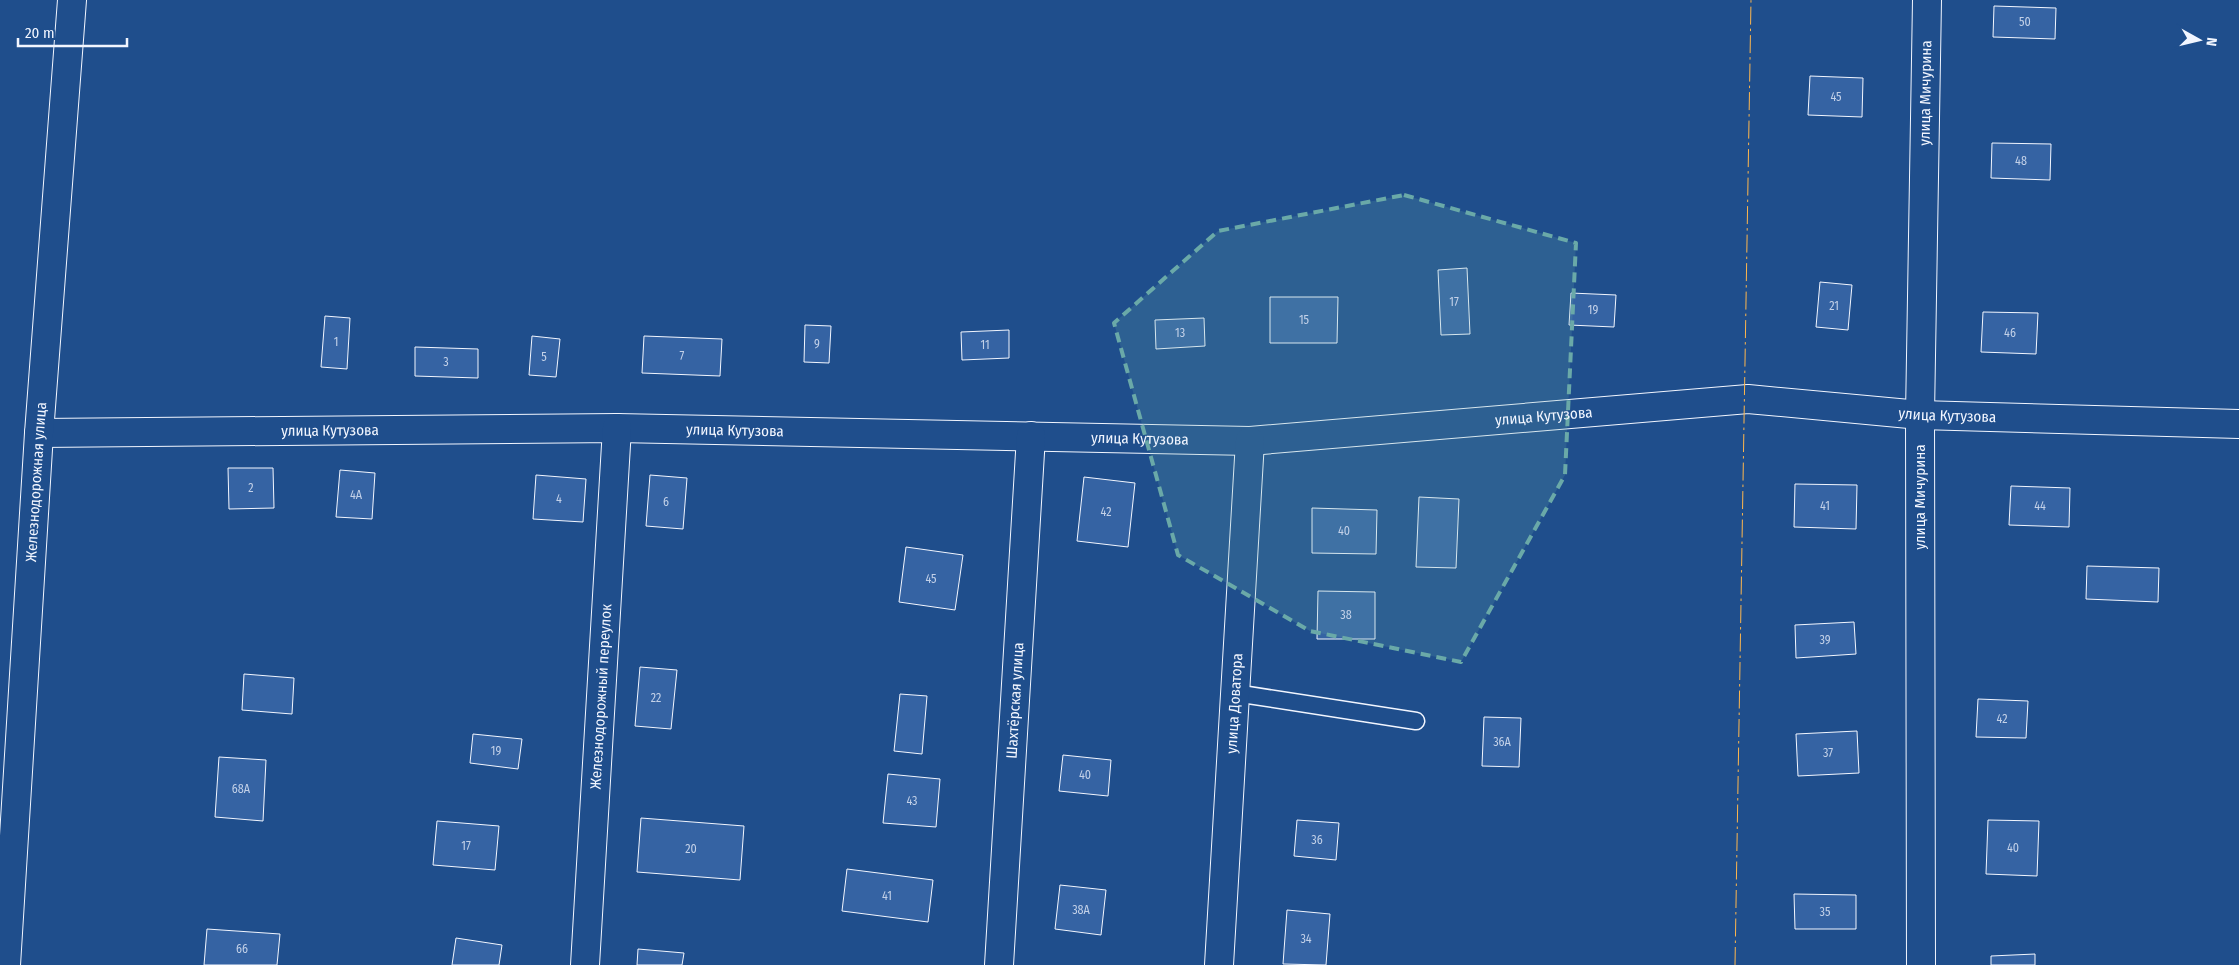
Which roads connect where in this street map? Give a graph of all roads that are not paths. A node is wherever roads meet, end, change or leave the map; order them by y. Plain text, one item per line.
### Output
1 (72, 0) edge
2 (1926, 0) edge
3 (1920, 415) junction
4 (2239, 424) edge
5 (617, 428) junction
6 (39, 433) junction
7 (1031, 436) junction
8 (1250, 441) junction
9 (1235, 693) junction
10 (1416, 721) dead end
11 (6, 965) edge
12 (585, 965) edge
13 (999, 965) edge
14 (1219, 965) edge
15 (1921, 965) edge

1 - 6 street, Железнодорожная улица
2 - 3 street, улица Мичурина
3 - 4 street, улица Кутузова
3 - 8 street, улица Кутузова
3 - 15 street, улица Мичурина
5 - 6 street, улица Кутузова
5 - 7 street, улица Кутузова
5 - 12 street, Железнодорожный переулок
6 - 11 street, Железнодорожная улица
7 - 8 street, улица Кутузова
7 - 13 street, Шахтёрская улица
8 - 9 street, улица Доватора
9 - 10 lane
9 - 14 street, улица Доватора

